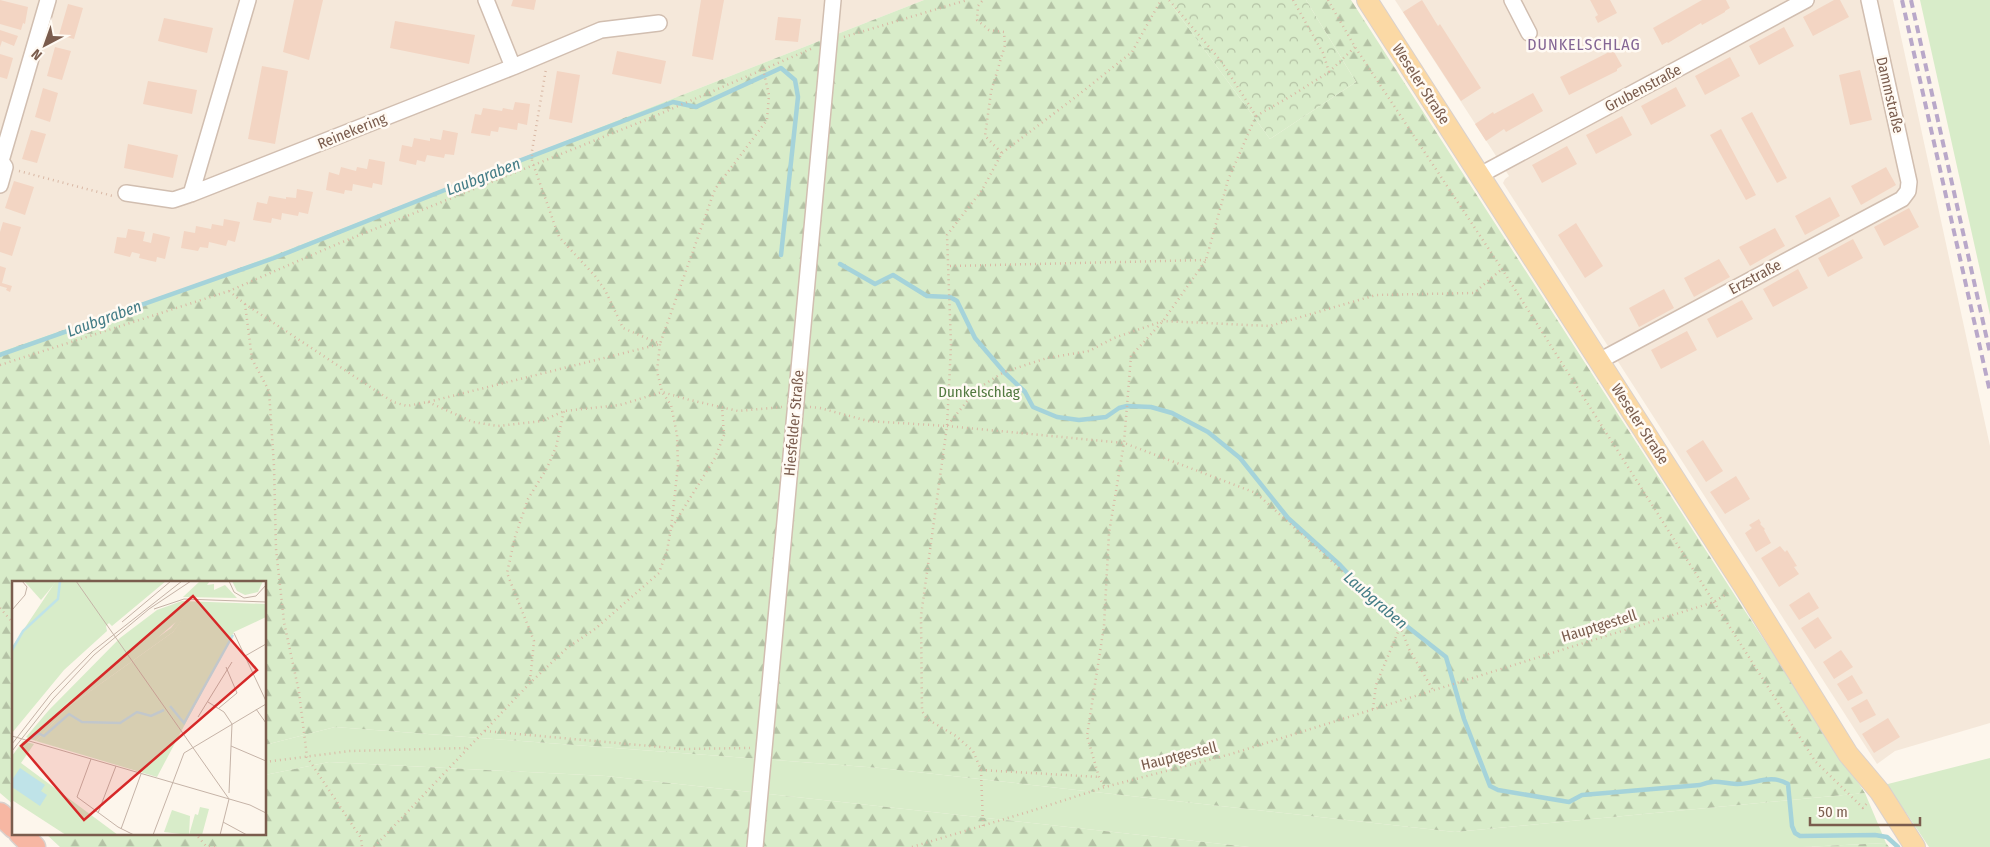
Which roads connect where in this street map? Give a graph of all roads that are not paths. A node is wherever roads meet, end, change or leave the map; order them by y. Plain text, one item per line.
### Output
1 (48, 0) edge
2 (248, 0) edge
3 (486, 0) edge
4 (833, 0) edge
5 (1367, 0) edge
6 (1512, 0) edge
7 (1806, 0) edge
8 (1869, 0) edge
9 (659, 23) dead end
10 (1529, 33) dead end
11 (513, 67) junction
12 (2, 163) edge
13 (1480, 175) junction
14 (0, 185) edge
15 (1908, 191) joint
16 (126, 193) road end
17 (191, 194) junction
18 (1599, 361) junction
19 (0, 814) edge
20 (12, 825) edge
21 (21, 834) edge
22 (34, 847) edge
23 (755, 847) edge
24 (1915, 847) edge

1 - 12 street
2 - 17 street
3 - 11 street
4 - 23 street, Hiesfelder Straße
5 - 13 main road, Weseler Straße
6 - 10 street
7 - 13 street, Grubenstraße
8 - 15 street, Dammstraße
9 - 11 street, Reinekering
11 - 17 street, Reinekering
12 - 14 street
13 - 18 main road, Weseler Straße
15 - 18 street, Erzstraße
16 - 17 street, Reinekering
18 - 24 main road, Weseler Straße
19 - 20 highway
21 - 22 highway

